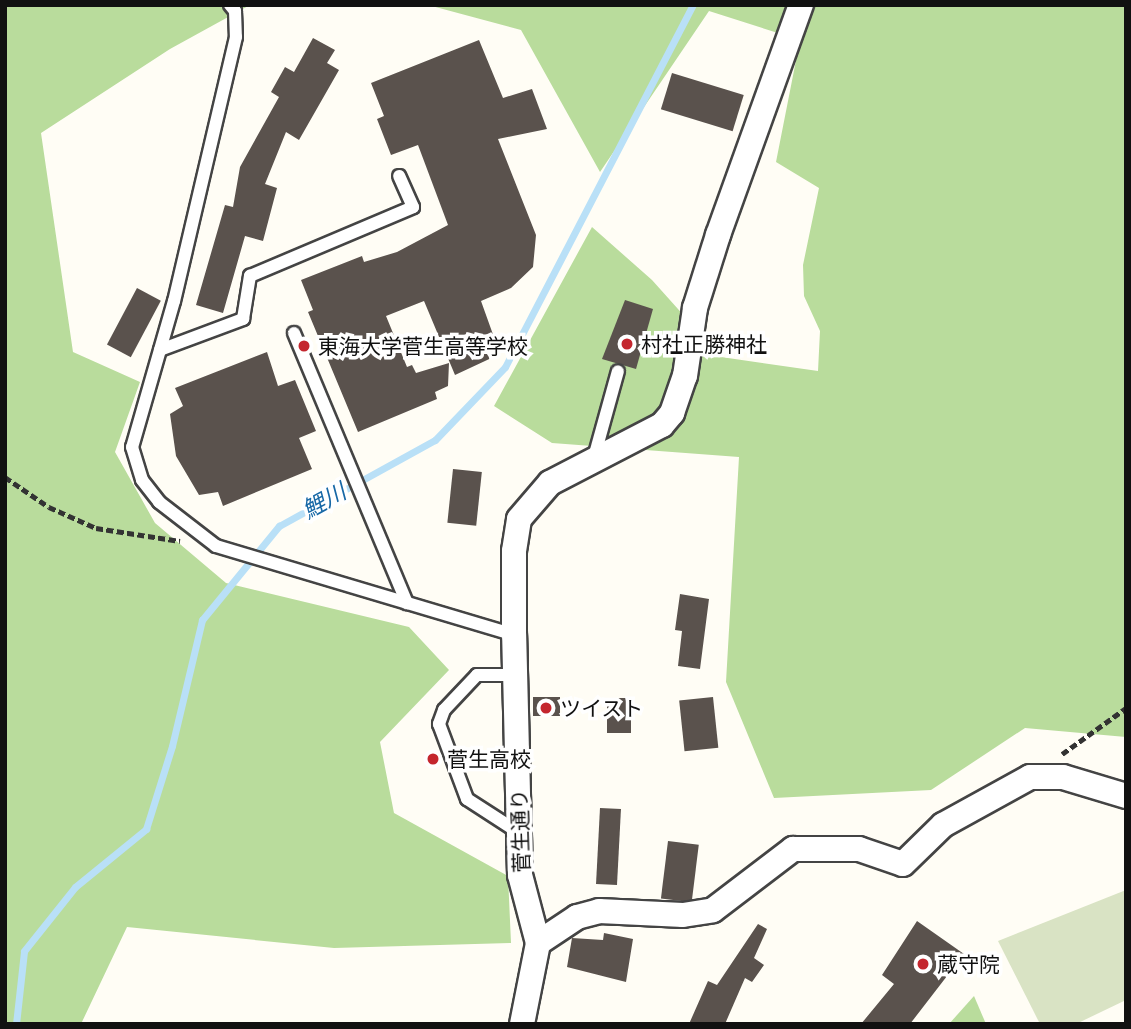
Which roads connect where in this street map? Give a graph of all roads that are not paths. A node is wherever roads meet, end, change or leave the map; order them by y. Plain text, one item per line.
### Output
1 (230, 5) edge
2 (801, 5) edge
3 (399, 176) dead end
4 (294, 333) dead end
5 (160, 350) junction
6 (618, 371) dead end
7 (593, 461) junction
8 (407, 603) junction
9 (514, 635) junction
10 (516, 675) junction
11 (1126, 796) edge
12 (518, 832) junction
13 (538, 943) junction
14 (522, 1024) edge

1 - 5 lane
2 - 7 street, 菅生通り
3 - 5 lane
4 - 8 lane
5 - 8 lane
6 - 7 lane
7 - 9 street, 菅生通り
8 - 9 lane
9 - 10 street, 菅生通り
10 - 12 street, 菅生通り
10 - 12 lane
11 - 13 street
12 - 13 street, 菅生通り
13 - 14 street, 菅生通り

